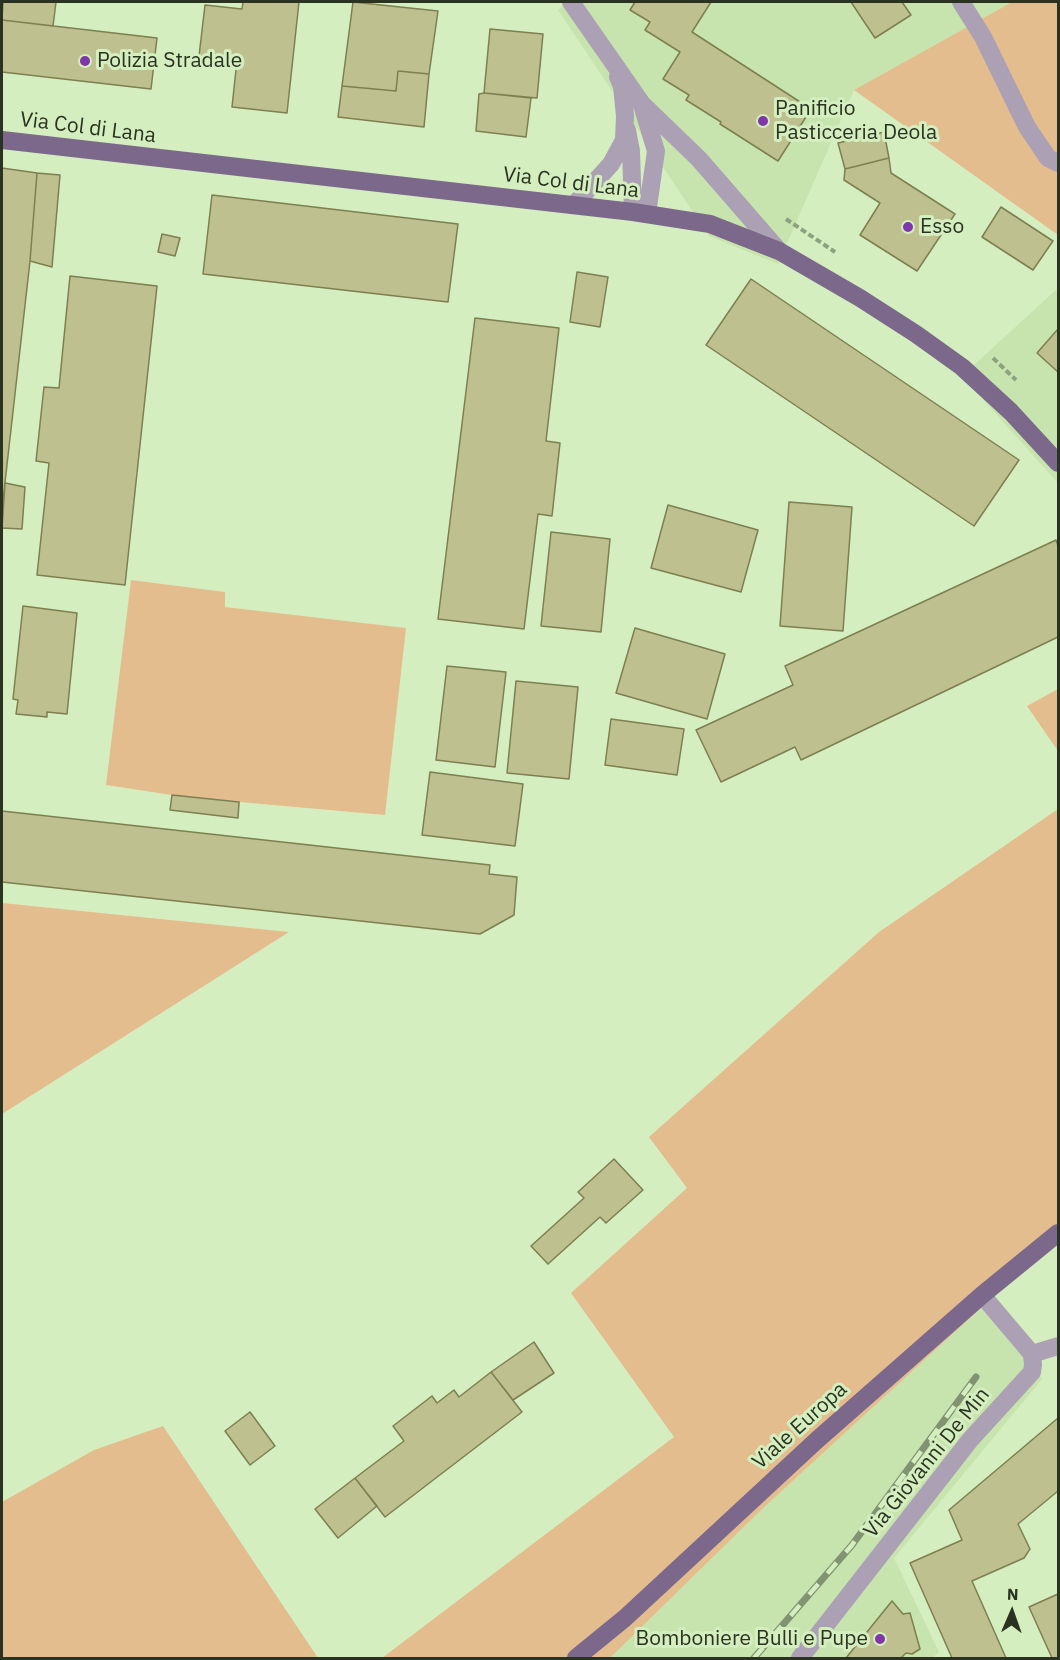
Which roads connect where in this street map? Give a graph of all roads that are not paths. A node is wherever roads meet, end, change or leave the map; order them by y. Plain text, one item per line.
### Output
1 (572, 2) edge
2 (961, 2) edge
3 (611, 59) junction
4 (642, 104) junction
5 (626, 116) junction
6 (2, 140) edge
7 (1059, 163) edge
8 (574, 206) junction
9 (640, 213) junction
10 (779, 251) junction
11 (1057, 459) edge
12 (1059, 1233) edge
13 (982, 1295) junction
14 (1059, 1346) edge
15 (1032, 1354) junction
16 (576, 1659) edge
17 (800, 1659) edge

1 - 3 street
2 - 7 street
3 - 4 street
3 - 5 street
4 - 9 street
4 - 10 street
5 - 8 street
5 - 9 street
6 - 8 main road, Via Col di Lana
8 - 9 main road, Via Col di Lana
9 - 10 main road, Via Col di Lana
10 - 11 main road, Via Col di Lana
12 - 13 main road, Viale Europa
13 - 15 street
13 - 16 main road, Viale Europa
14 - 15 street
15 - 17 street, Via Giovanni De Min

